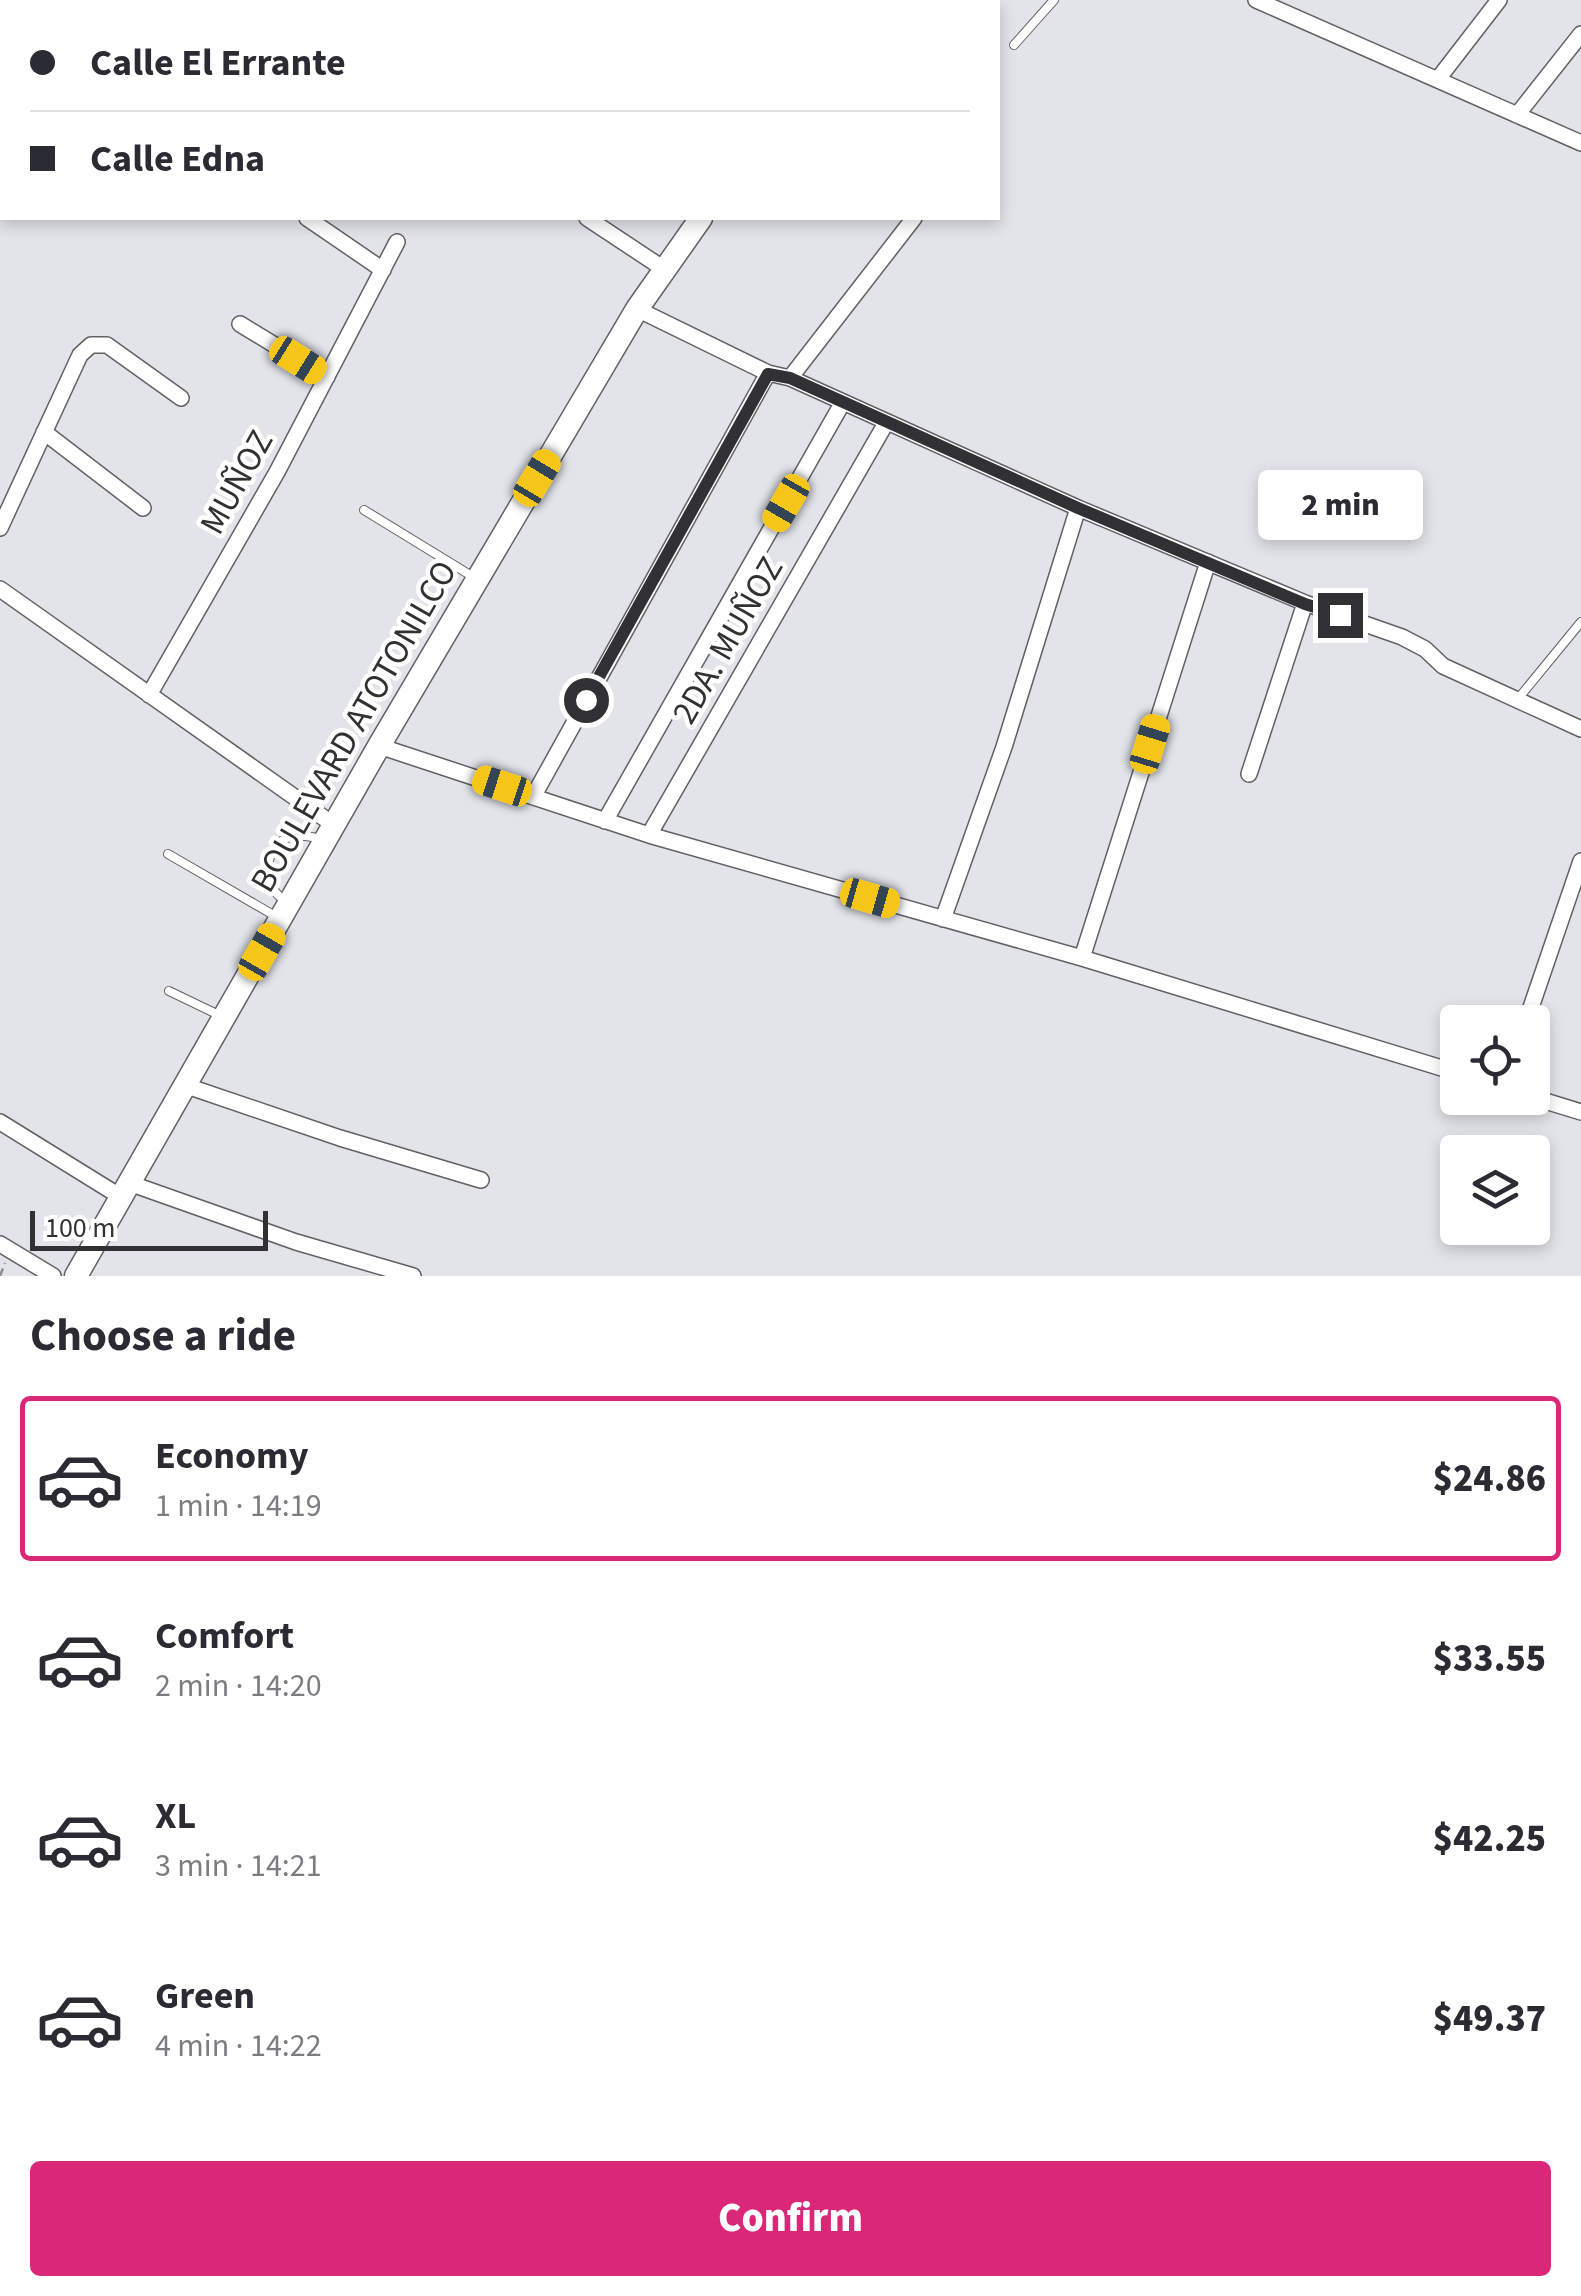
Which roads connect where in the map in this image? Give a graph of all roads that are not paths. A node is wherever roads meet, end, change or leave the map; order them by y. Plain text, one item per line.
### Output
1 (1054, 0) edge
2 (1256, 0) edge
3 (1499, 0) edge
4 (1581, 34) edge
5 (1014, 45) dead end
6 (1438, 79) junction
7 (1517, 116) junction
8 (1581, 143) edge
9 (310, 220) edge
10 (591, 220) edge
11 (700, 220) edge
12 (912, 220) edge
13 (397, 242) dead end
14 (664, 269) junction
15 (383, 270) junction
16 (637, 308) junction
17 (240, 324) dead end
18 (768, 374) junction
19 (327, 377) junction
20 (790, 378) junction
21 (181, 398) dead end
22 (844, 402) junction
23 (886, 422) junction
24 (44, 432) junction
25 (143, 508) dead end
26 (1078, 508) junction
27 (364, 510) dead end
28 (0, 528) edge
29 (1208, 562) junction
30 (478, 580) junction
31 (0, 589) edge
32 (1305, 604) junction
33 (1581, 622) edge
34 (149, 695) junction
35 (1517, 700) junction
36 (1581, 729) edge
37 (378, 746) junction
38 (1249, 774) dead end
39 (533, 796) junction
40 (605, 821) junction
41 (330, 833) junction
42 (649, 835) junction
43 (168, 854) dead end
44 (1581, 861) edge
45 (285, 912) junction
46 (943, 919) junction
47 (1082, 958) junction
48 (169, 991) dead end
49 (1532, 1005) edge
50 (224, 1017) junction
51 (1440, 1067) edge
52 (184, 1084) junction
53 (1550, 1103) edge
54 (1581, 1112) edge
55 (0, 1122) edge
56 (481, 1180) dead end
57 (125, 1190) junction
58 (0, 1244) edge
59 (52, 1276) edge
60 (76, 1276) edge
61 (413, 1276) edge

1 - 5 lane
2 - 6 street
3 - 6 street
4 - 7 street
6 - 7 street
7 - 8 street
9 - 15 street
10 - 14 street
11 - 14 street, BOULEVARD ATOTONILCO
12 - 20 street
13 - 15 street, MUÑOZ
14 - 16 street, BOULEVARD ATOTONILCO
15 - 19 street, MUÑOZ
16 - 18 street
16 - 30 street, BOULEVARD ATOTONILCO
17 - 19 street
18 - 20 street
18 - 39 street
19 - 34 street, MUÑOZ
20 - 22 street
21 - 24 street
22 - 23 street
22 - 40 street
23 - 26 street
23 - 42 street, 2DA. MUÑOZ
24 - 25 street
24 - 28 street
26 - 29 street
26 - 46 street
27 - 30 lane
29 - 32 street
29 - 47 street
30 - 37 street, BOULEVARD ATOTONILCO
31 - 34 street
32 - 35 street
32 - 38 street
33 - 35 lane
34 - 41 street
35 - 36 street
37 - 39 street
37 - 41 street, BOULEVARD ATOTONILCO
39 - 40 street
40 - 42 street
41 - 45 street, BOULEVARD ATOTONILCO
41 - 45 lane
42 - 46 street
43 - 45 lane
44 - 49 street
45 - 50 street, BOULEVARD ATOTONILCO
46 - 47 street
47 - 51 street
48 - 50 lane
50 - 52 street, BOULEVARD ATOTONILCO
52 - 56 street
52 - 57 street, BOULEVARD ATOTONILCO
53 - 54 street
55 - 57 street
57 - 60 street, BOULEVARD ATOTONILCO
57 - 61 street
58 - 59 street

